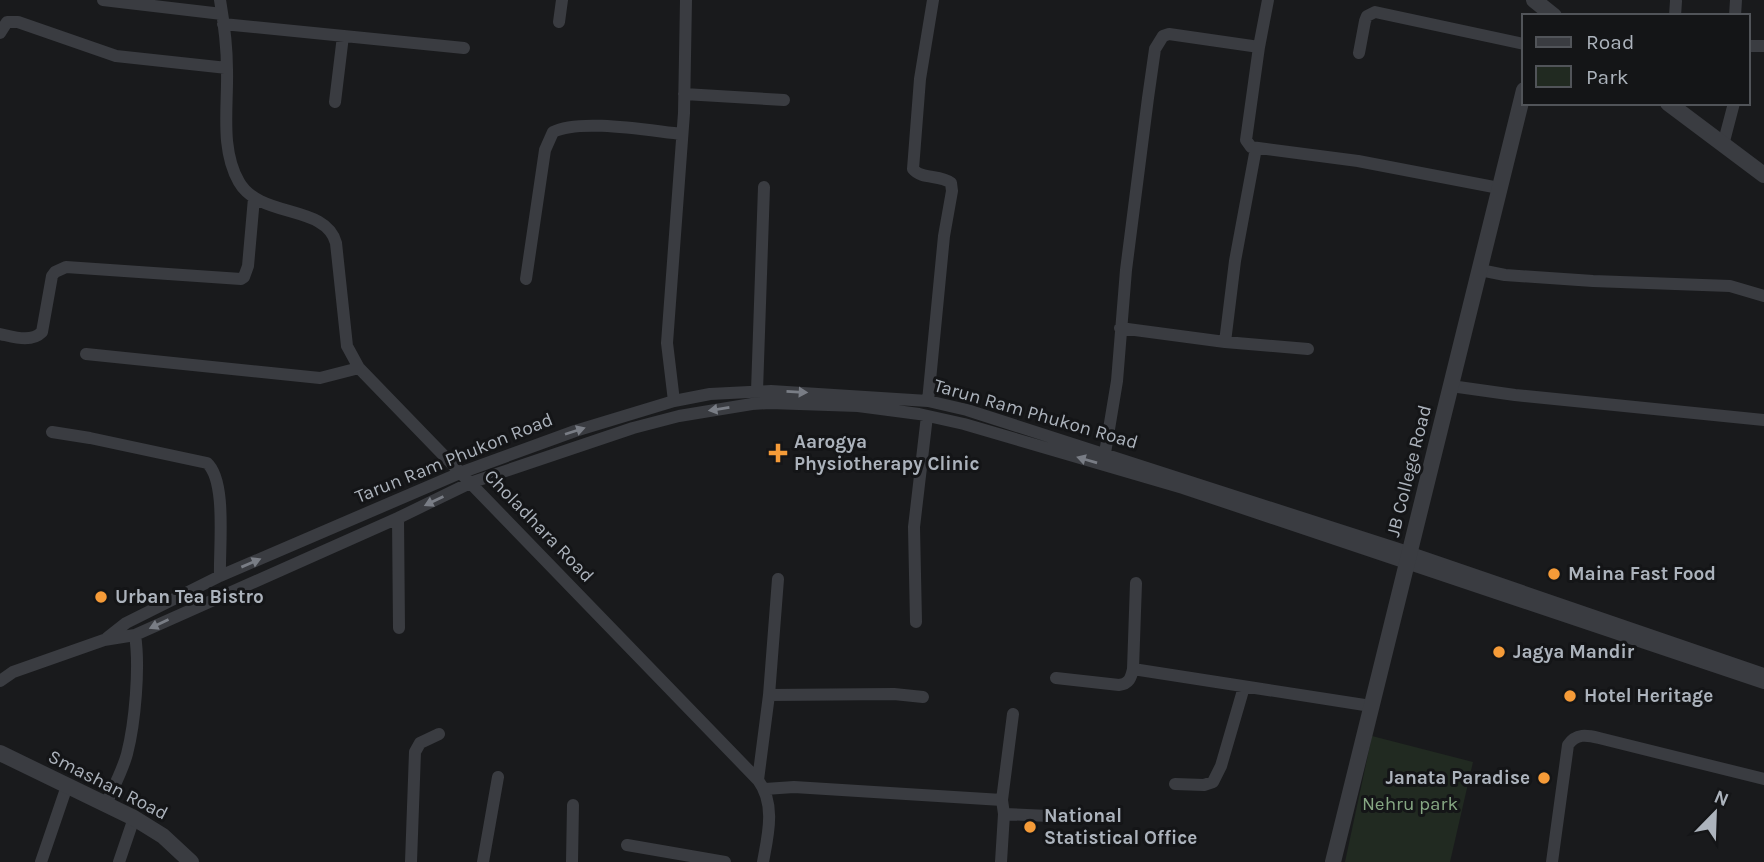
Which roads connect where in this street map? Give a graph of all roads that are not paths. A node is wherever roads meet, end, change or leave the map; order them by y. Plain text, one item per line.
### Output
1 (103, 0) edge
2 (220, 0) edge
3 (562, 0) edge
4 (686, 0) edge
5 (933, 0) edge
6 (1268, 0) edge
7 (223, 19) junction
8 (559, 22) dead end
9 (0, 33) edge
10 (343, 36) junction
11 (1522, 44) edge
12 (1259, 47) junction
13 (464, 48) dead end
14 (1359, 53) dead end
15 (228, 68) junction
16 (684, 94) junction
17 (1522, 98) edge
18 (784, 100) dead end
19 (335, 102) dead end
20 (1671, 105) edge
21 (1733, 105) edge
22 (682, 134) junction
23 (1723, 145) junction
24 (1256, 148) junction
25 (1764, 175) edge
26 (764, 187) dead end
27 (1499, 188) junction
28 (254, 198) junction
29 (1480, 270) junction
30 (526, 279) dead end
31 (1764, 296) edge
32 (1120, 328) junction
33 (0, 334) edge
34 (1225, 342) junction
35 (1307, 349) dead end
36 (86, 354) dead end
37 (359, 368) junction
38 (1451, 386) junction
39 (757, 391) junction
40 (674, 401) junction
41 (928, 401) junction
42 (927, 415) junction
43 (1764, 420) edge
44 (52, 432) dead end
45 (1105, 453) junction
46 (460, 473) junction
47 (470, 483) junction
48 (398, 518) junction
49 (1410, 558) junction
50 (220, 576) junction
51 (778, 579) dead end
52 (1136, 583) dead end
53 (916, 622) dead end
54 (400, 628) dead end
55 (135, 635) junction
56 (104, 640) junction
57 (1133, 669) junction
58 (1764, 674) edge
59 (1056, 678) dead end
60 (0, 681) edge
61 (1764, 683) edge
62 (1244, 687) junction
63 (769, 695) junction
64 (923, 697) dead end
65 (1371, 706) junction
66 (1013, 714) dead end
67 (439, 734) dead end
68 (0, 753) edge
69 (498, 777) dead end
70 (1764, 779) edge
71 (762, 784) junction
72 (1175, 784) dead end
73 (67, 786) junction
74 (1002, 800) junction
75 (106, 804) junction
76 (573, 805) dead end
77 (1004, 814) junction
78 (1071, 817) dead end
79 (134, 818) junction
80 (626, 845) dead end
81 (41, 862) edge
82 (119, 862) edge
83 (191, 862) edge
84 (411, 862) edge
85 (483, 862) edge
86 (572, 862) edge
87 (725, 862) edge
88 (763, 862) edge
89 (1001, 862) edge
90 (1333, 862) edge
91 (1552, 862) edge

1 - 7 street
2 - 7 street
3 - 8 street
4 - 16 street
5 - 41 street
6 - 12 street
7 - 10 street
7 - 15 street
9 - 15 street
10 - 13 street
10 - 19 street
11 - 14 street
12 - 24 street
12 - 32 street
15 - 28 street
16 - 18 street
16 - 22 street
17 - 27 street, JB College Road
20 - 23 street
21 - 23 street
22 - 30 street
22 - 40 street
23 - 25 street
24 - 27 street
24 - 34 street
26 - 39 street
27 - 29 street, JB College Road
28 - 33 street
28 - 37 street, Choladhara Road
29 - 31 street
29 - 38 street, JB College Road
32 - 34 street
32 - 45 street
34 - 35 street
36 - 37 street
37 - 46 street, Choladhara Road
38 - 43 street
38 - 49 street, JB College Road
39 - 40 street, Tarun Ram Phukon Road
39 -> 41 street, Tarun Ram Phukon Road
46 -> 40 street, Tarun Ram Phukon Road
41 - 45 street, Tarun Ram Phukon Road
42 -> 47 street, Tarun Ram Phukon Road
49 -> 42 street, Tarun Ram Phukon Road
42 - 53 street
44 - 50 street
45 - 49 street, Tarun Ram Phukon Road
46 - 47 street, Choladhara Road
50 -> 46 street, Tarun Ram Phukon Road
47 -> 48 street, Tarun Ram Phukon Road
47 - 71 street, Choladhara Road
48 - 54 street
48 -> 55 street, Tarun Ram Phukon Road
49 - 58 street, Tarun Ram Phukon Road
49 - 61 street, Tarun Ram Phukon Road
49 - 65 street, JB College Road
50 - 56 street, Tarun Ram Phukon Road
51 - 63 street
52 - 57 street
55 - 56 street, Tarun Ram Phukon Road
55 - 75 street
56 - 60 street, Tarun Ram Phukon Road
57 - 59 street
57 - 62 street
62 - 65 street
62 - 72 street
63 - 64 street
63 - 71 street
65 - 90 street, JB College Road
66 - 74 street
67 - 84 street
68 - 73 street, Smashan Road
69 - 85 street
70 - 91 street
71 - 74 street
71 - 88 street
73 - 75 street, Smashan Road
73 - 81 street
74 - 77 street
75 - 79 street, Smashan Road
76 - 86 street
77 - 78 street
77 - 89 street
79 - 82 street
79 - 83 street, Smashan Road
80 - 87 street

